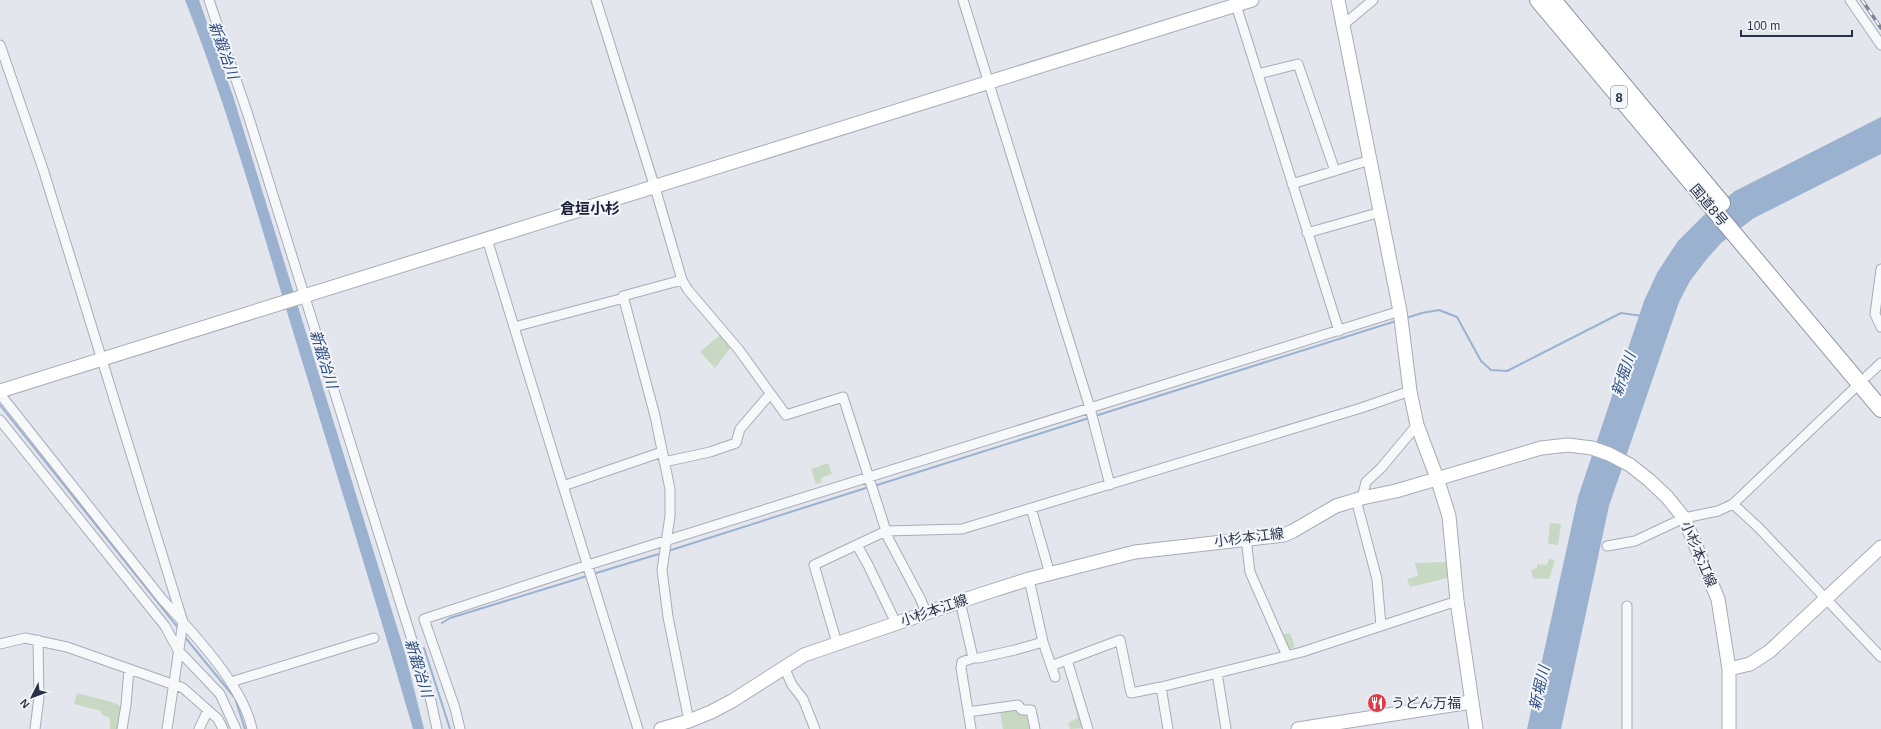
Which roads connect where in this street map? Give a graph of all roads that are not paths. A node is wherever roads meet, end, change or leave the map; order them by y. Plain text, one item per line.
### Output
1 (209, 0) edge
2 (596, 0) edge
3 (963, 0) edge
4 (1252, 0) edge
5 (1338, 0) edge
6 (1373, 0) edge
7 (1538, 0) edge
8 (1553, 0) edge
9 (1850, 0) edge
10 (1236, 5) junction
11 (1343, 25) junction
12 (0, 45) edge
13 (1881, 45) edge
14 (1258, 74) junction
15 (988, 82) junction
16 (1370, 160) junction
17 (1335, 171) junction
18 (1292, 184) junction
19 (655, 186) junction
20 (1704, 190) junction
21 (1381, 212) junction
22 (1307, 233) junction
23 (487, 239) junction
24 (1881, 269) edge
25 (682, 280) junction
26 (302, 297) junction
27 (624, 298) junction
28 (1400, 311) junction
29 (514, 327) junction
30 (1881, 327) edge
31 (1339, 331) junction
32 (102, 359) junction
33 (1881, 363) edge
34 (1864, 379) junction
35 (0, 390) edge
36 (1410, 391) junction
37 (1881, 392) edge
38 (0, 394) edge
39 (770, 394) junction
40 (1090, 408) junction
41 (1881, 409) edge
42 (0, 420) edge
43 (1417, 425) junction
44 (662, 452) junction
45 (664, 462) junction
46 (868, 477) junction
47 (1437, 478) junction
48 (1110, 485) junction
49 (563, 486) junction
50 (1359, 499) junction
51 (1733, 504) junction
52 (1031, 508) junction
53 (1684, 518) junction
54 (886, 531) junction
55 (1246, 539) junction
56 (666, 541) junction
57 (857, 545) junction
58 (1607, 546) dead end
59 (1881, 547) edge
60 (588, 565) junction
61 (1050, 574) junction
62 (1029, 579) junction
63 (1826, 600) junction
64 (960, 601) junction
65 (1457, 601) junction
66 (1627, 606) dead end
67 (926, 612) junction
68 (183, 622) junction
69 (896, 623) junction
70 (1381, 626) junction
71 (374, 638) dead end
72 (38, 640) junction
73 (1043, 642) junction
74 (837, 643) junction
75 (0, 644) edge
76 (178, 650) junction
77 (1287, 656) junction
78 (1881, 657) edge
79 (973, 658) junction
80 (1067, 660) junction
81 (1051, 666) junction
82 (784, 667) junction
83 (1729, 669) junction
84 (129, 670) junction
85 (1218, 673) junction
86 (1055, 677) dead end
87 (231, 682) junction
88 (173, 686) junction
89 (1160, 687) junction
90 (1471, 702) junction
91 (208, 710) junction
92 (968, 712) junction
93 (689, 721) junction
94 (1336, 726) edge
95 (35, 729) edge
96 (122, 729) edge
97 (167, 729) edge
98 (199, 729) edge
99 (223, 729) edge
100 (236, 729) edge
101 (252, 729) edge
102 (437, 729) edge
103 (460, 729) edge
104 (638, 729) edge
105 (661, 729) edge
106 (815, 729) edge
107 (971, 729) edge
108 (1035, 729) edge
109 (1088, 729) edge
110 (1168, 729) edge
111 (1226, 729) edge
112 (1298, 729) edge
113 (1476, 729) edge
114 (1627, 729) edge
115 (1729, 729) edge

1 - 26 street
2 - 19 street
3 - 15 street
4 - 10 street
5 - 11 street
6 - 11 street
7 - 20 highway, 国道8号 / 8
8 - 20 highway, 国道8号 / 8
9 - 13 street
10 - 14 street
10 - 15 street
11 - 16 street
12 - 32 street
14 - 17 street
14 - 18 street
15 - 19 street
15 - 40 street
16 - 17 street
16 - 21 street
17 - 18 street
18 - 22 street
19 - 23 street
19 - 25 street
20 - 34 highway, 国道8号 / 8
21 - 22 street
21 - 28 street
22 - 31 street
23 - 26 street
23 - 29 street
24 - 30 street
25 - 27 street
25 - 39 street
26 - 32 street
26 - 102 street
27 - 29 street
27 - 44 street
28 - 31 street
28 - 36 street
29 - 49 street
31 - 40 street
32 - 35 street
32 - 68 street
33 - 34 street
34 - 37 highway, 国道8号 / 8
34 - 41 highway, 国道8号 / 8
34 - 51 street
36 - 43 street
36 - 48 street
38 - 68 street
39 - 45 street
39 - 46 street
40 - 46 street
40 - 48 street
42 - 76 street
43 - 47 street
43 - 50 street
44 - 45 street
44 - 49 street
45 - 56 street
46 - 54 street
46 - 56 street
47 - 50 street, 小杉本江線
47 - 53 street, 小杉本江線
47 - 65 street
48 - 52 street
49 - 60 street
50 - 55 street, 小杉本江線
50 - 70 street
51 - 53 street
51 - 63 street
52 - 54 street
52 - 61 street
53 - 58 street
53 - 83 street, 小杉本江線
54 - 57 street
54 - 67 street
55 - 61 street, 小杉本江線
55 - 77 street
56 - 60 street
56 - 93 street
57 - 69 street
57 - 74 street
59 - 63 street
60 - 103 street
60 - 104 street
61 - 62 street, 小杉本江線
62 - 64 street, 小杉本江線
62 - 73 street
63 - 78 street
63 - 83 street
64 - 67 street, 小杉本江線
64 - 79 street
65 - 70 street
65 - 90 street
66 - 114 street
67 - 69 street, 小杉本江線
68 - 76 street
68 - 87 street
69 - 74 street, 小杉本江線
70 - 77 street
71 - 87 street
72 - 75 street
72 - 84 street
72 - 95 street
73 - 79 street
73 - 81 street
74 - 82 street, 小杉本江線
76 - 88 street
76 - 100 street
77 - 85 street
79 - 92 street
80 - 81 street
80 - 89 street
80 - 109 street
81 - 86 street
82 - 93 street, 小杉本江線
82 - 106 street
83 - 115 street, 小杉本江線
84 - 88 street
84 - 96 street
85 - 89 street
85 - 111 street
87 - 101 street
88 - 91 street
88 - 97 street
89 - 110 street
90 - 94 street
90 - 113 street
91 - 98 street
91 - 99 street
92 - 107 street
92 - 108 street
93 - 105 street, 小杉本江線
94 - 112 street

